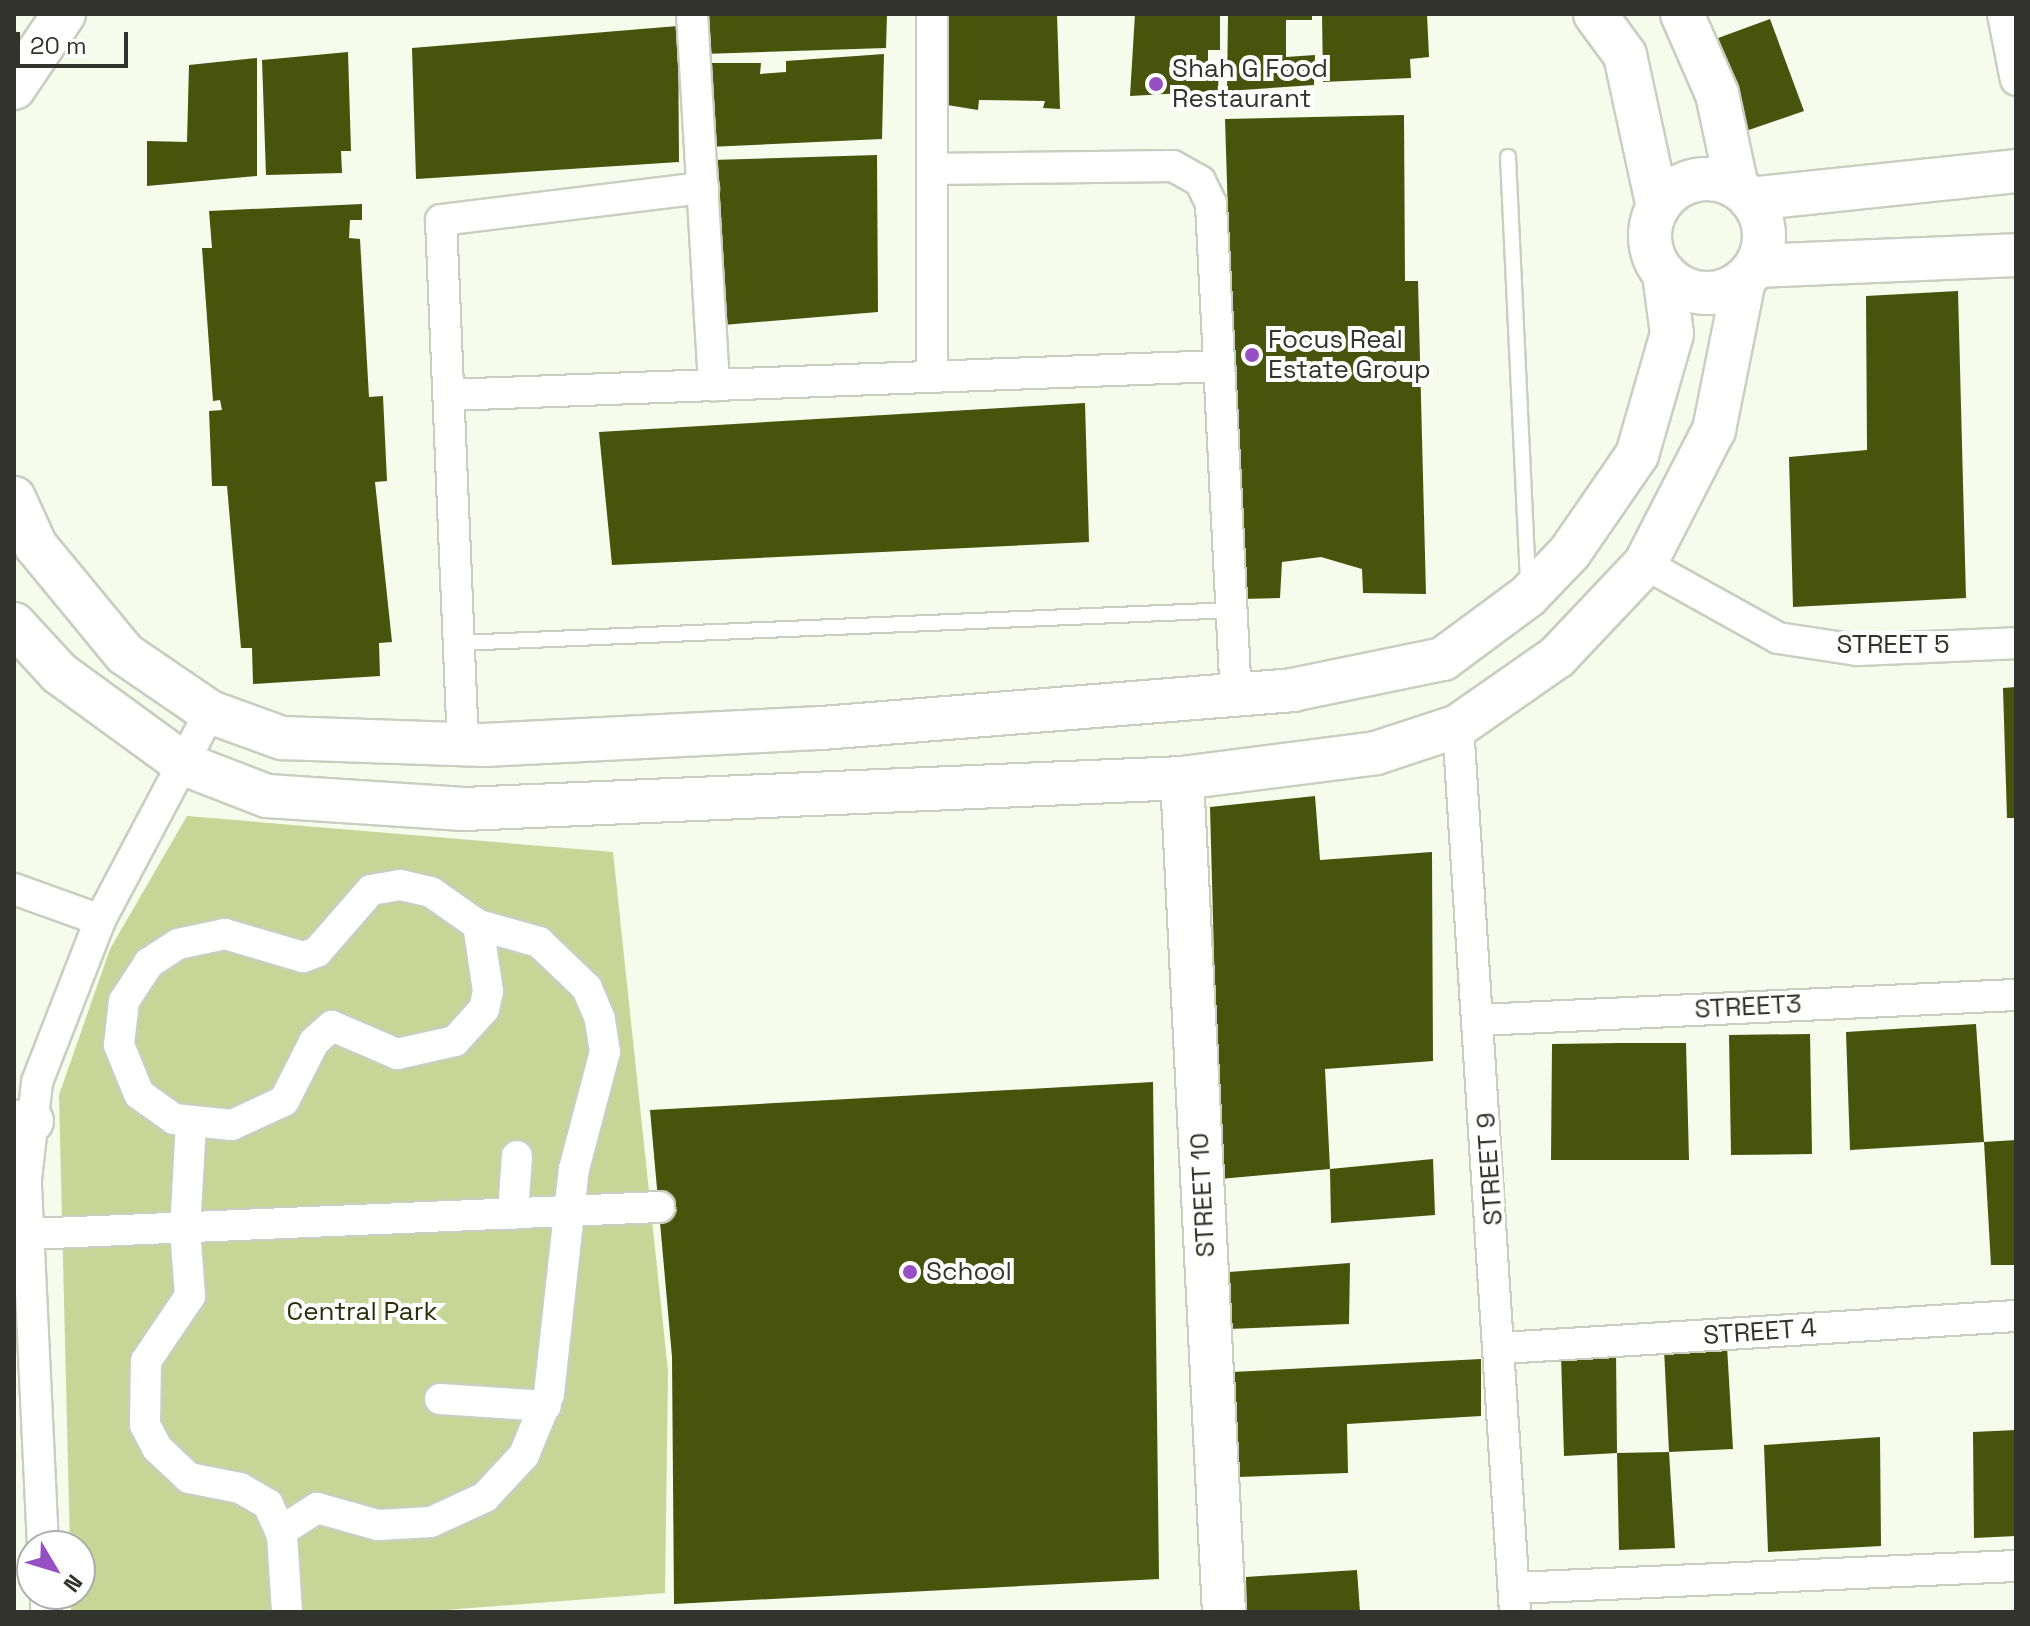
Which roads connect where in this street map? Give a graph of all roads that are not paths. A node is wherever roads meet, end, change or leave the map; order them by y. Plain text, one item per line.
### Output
1 (64, 14) edge
2 (692, 14) edge
3 (932, 14) edge
4 (1595, 14) edge
5 (1682, 14) edge
6 (2003, 14) edge
7 (2016, 80) edge
8 (14, 88) edge
9 (1508, 157) dead end
10 (932, 169) junction
11 (2016, 171) edge
12 (703, 188) junction
13 (1744, 193) junction
14 (1658, 207) junction
15 (2016, 255) edge
16 (1750, 273) junction
17 (1664, 274) junction
18 (1219, 366) junction
19 (932, 374) junction
20 (714, 385) junction
21 (448, 395) junction
22 (14, 498) edge
23 (1645, 564) junction
24 (1528, 596) junction
25 (1232, 610) junction
26 (14, 624) edge
27 (459, 643) junction
28 (2016, 643) edge
29 (1236, 693) junction
30 (210, 712) junction
31 (1458, 726) junction
32 (822, 728) junction
33 (463, 745) junction
34 (184, 764) junction
35 (1182, 778) junction
36 (827, 790) junction
37 (14, 889) edge
38 (100, 920) junction
39 (478, 925) junction
40 (2016, 995) edge
41 (1479, 1020) junction
42 (23, 1122) edge
43 (191, 1123) junction
44 (517, 1156) dead end
45 (659, 1207) dead end
46 (574, 1211) junction
47 (513, 1214) junction
48 (185, 1229) junction
49 (29, 1234) junction
50 (2016, 1316) edge
51 (1503, 1348) junction
52 (440, 1399) dead end
53 (546, 1406) junction
54 (42, 1530) edge
55 (281, 1531) junction
56 (2016, 1566) edge
57 (1514, 1600) edge
58 (287, 1612) edge
59 (1224, 1612) edge

1 - 8 street
2 - 12 street
3 - 10 street
4 - 14 street
5 - 13 street
6 - 7 street
9 - 24 lane
10 - 18 street
10 - 19 street
11 - 13 street
12 - 20 street
12 - 21 street
13 - 14 street
13 - 16 street
14 - 17 street
15 - 16 street
16 - 17 street
16 - 23 street
17 - 24 street
18 - 19 street
18 - 25 street
19 - 20 street
20 - 21 street
21 - 27 street
22 - 30 street
23 - 28 street, STREET 5
23 - 31 street
24 - 29 street
25 - 27 lane
25 - 29 street
26 - 34 street
27 - 33 street
29 - 32 street
30 - 33 street
30 - 34 street
31 - 35 street
31 - 41 street, STREET 9
32 - 33 street
32 - 36 street
34 - 36 street
34 - 38 street
35 - 36 street
35 - 59 street, STREET 10
37 - 38 street
38 - 42 street
39 - 43 street
39 - 43 street
39 - 46 street
40 - 41 street, STREET3
41 - 51 street, STREET 9
42 - 49 street
43 - 48 street
44 - 47 street
45 - 46 street
46 - 47 street
46 - 53 street
47 - 48 street
48 - 49 street
48 - 55 street
49 - 54 street
50 - 51 street, STREET 4
51 - 57 street, STREET 9
52 - 53 street
53 - 55 street
55 - 58 street
56 - 57 street

